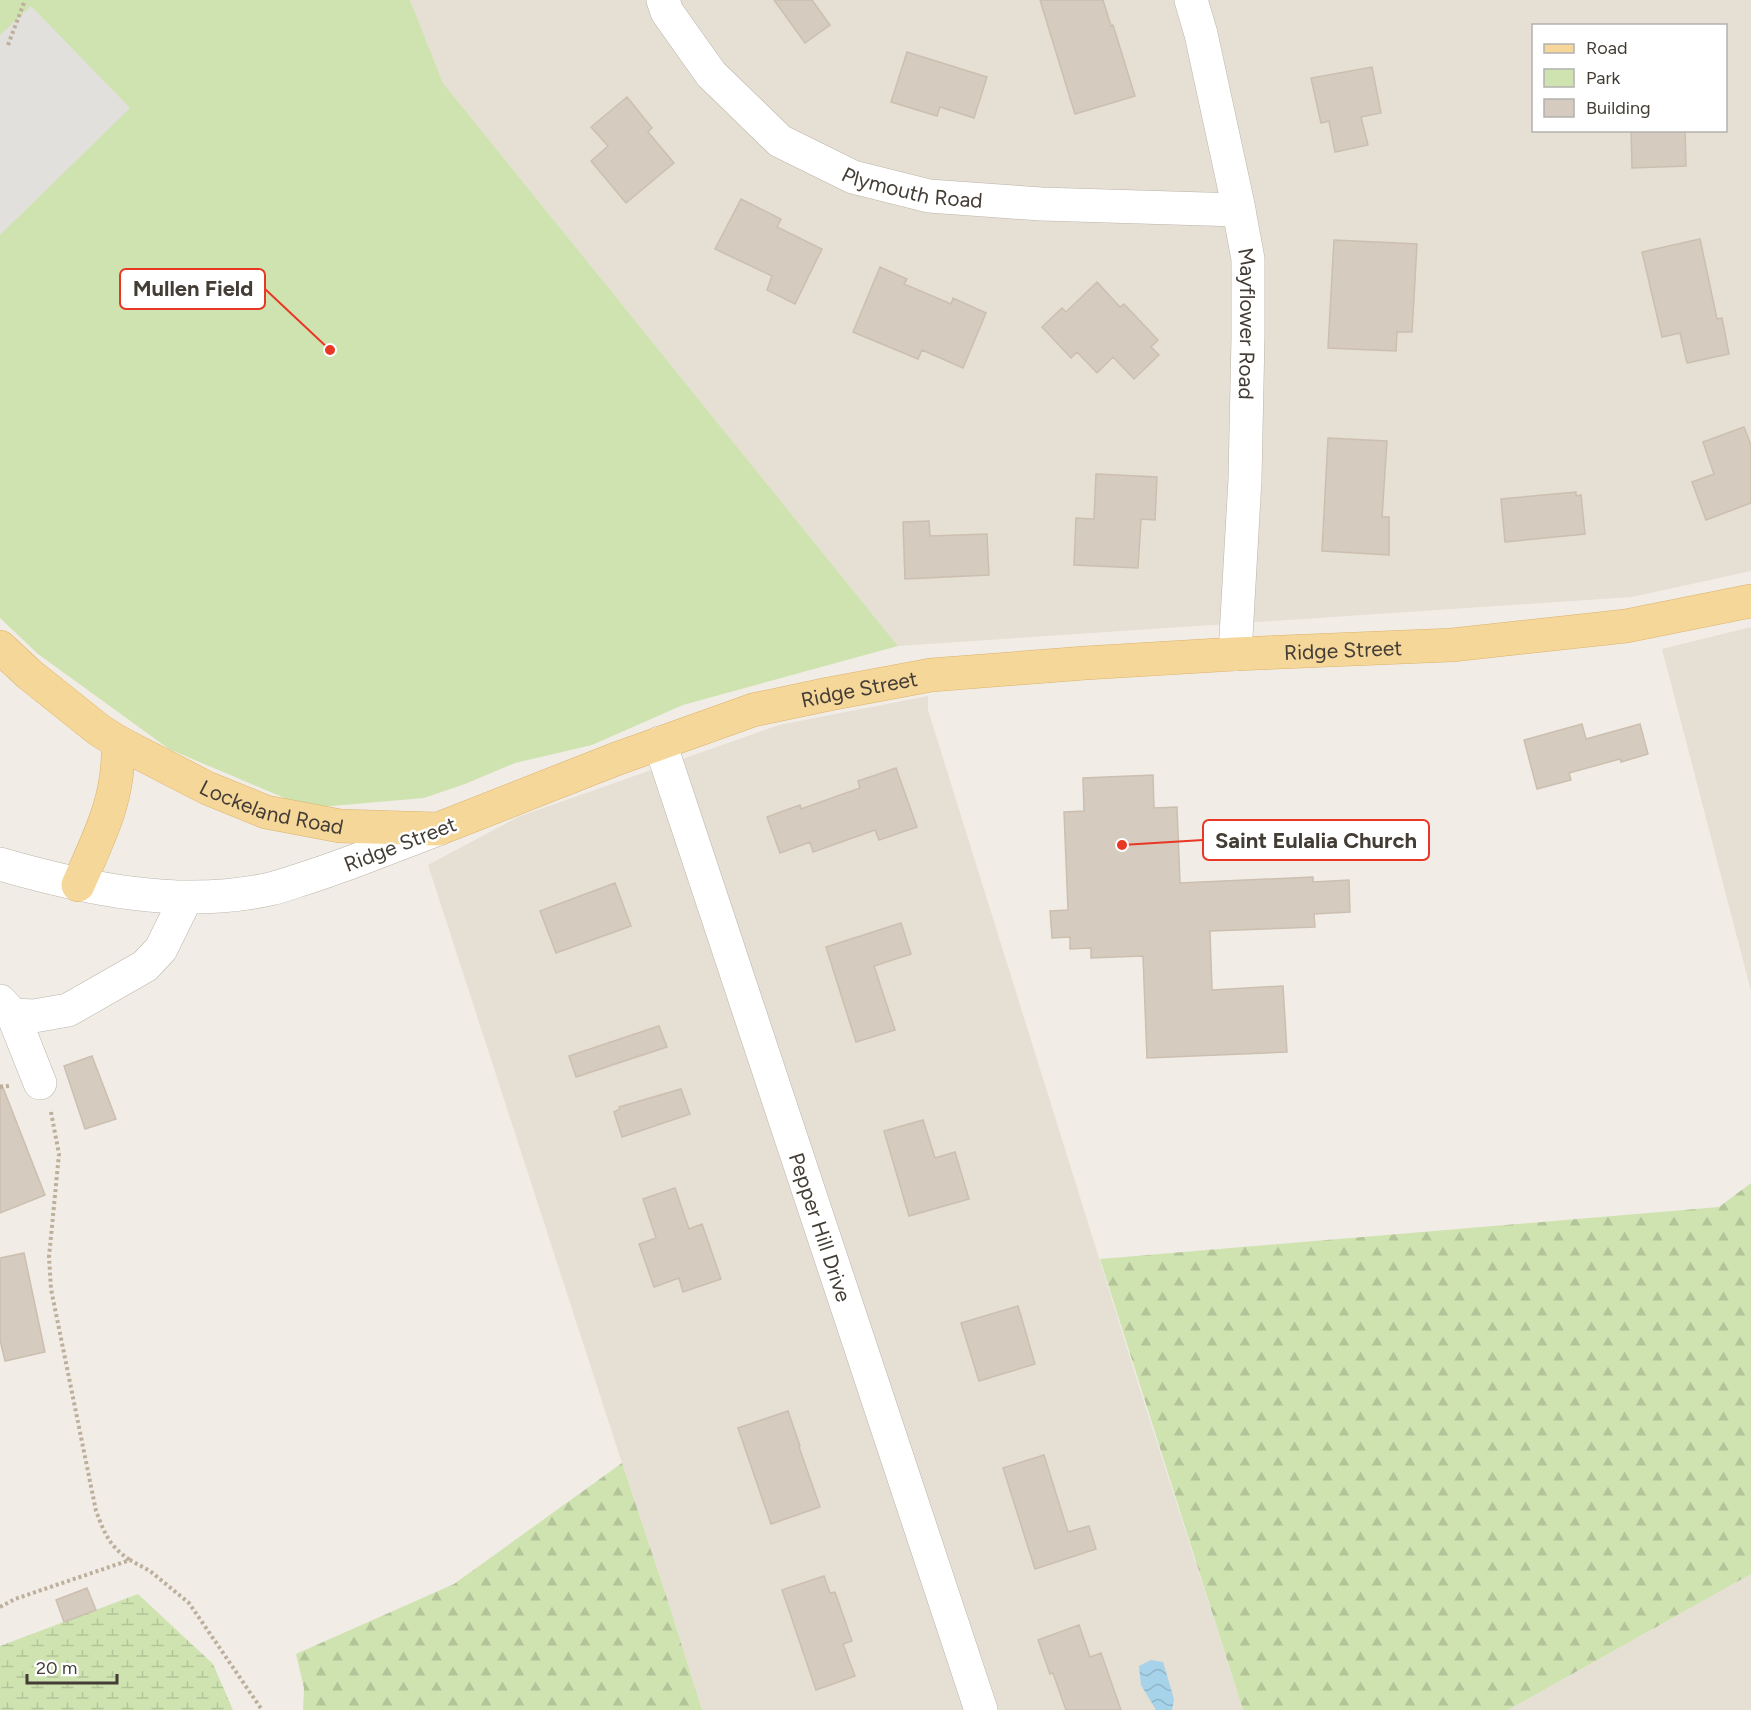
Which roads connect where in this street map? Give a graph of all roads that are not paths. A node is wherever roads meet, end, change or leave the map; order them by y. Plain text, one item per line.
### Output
1 (663, 0) edge
2 (1191, 0) edge
3 (1239, 210) junction
4 (1751, 601) edge
5 (0, 647) edge
6 (1235, 654) junction
7 (118, 742) junction
8 (660, 743) junction
9 (438, 829) junction
10 (0, 864) edge
11 (78, 885) junction
12 (186, 898) junction
13 (7, 1008) edge
14 (40, 1083) road end
15 (981, 1710) edge

1 - 3 street, Plymouth Road
2 - 3 street, Mayflower Road
3 - 6 street, Mayflower Road
4 - 6 main road, Ridge Street
5 - 7 main road, Lockeland Road
6 - 8 main road, Ridge Street
7 - 9 main road, Lockeland Road
7 - 11 main road
8 - 9 main road, Ridge Street
8 - 15 street, Pepper Hill Drive
9 - 12 street, Ridge Street
10 - 11 street, Ridge Street
11 - 12 street, Ridge Street
12 - 13 street
13 - 14 street

